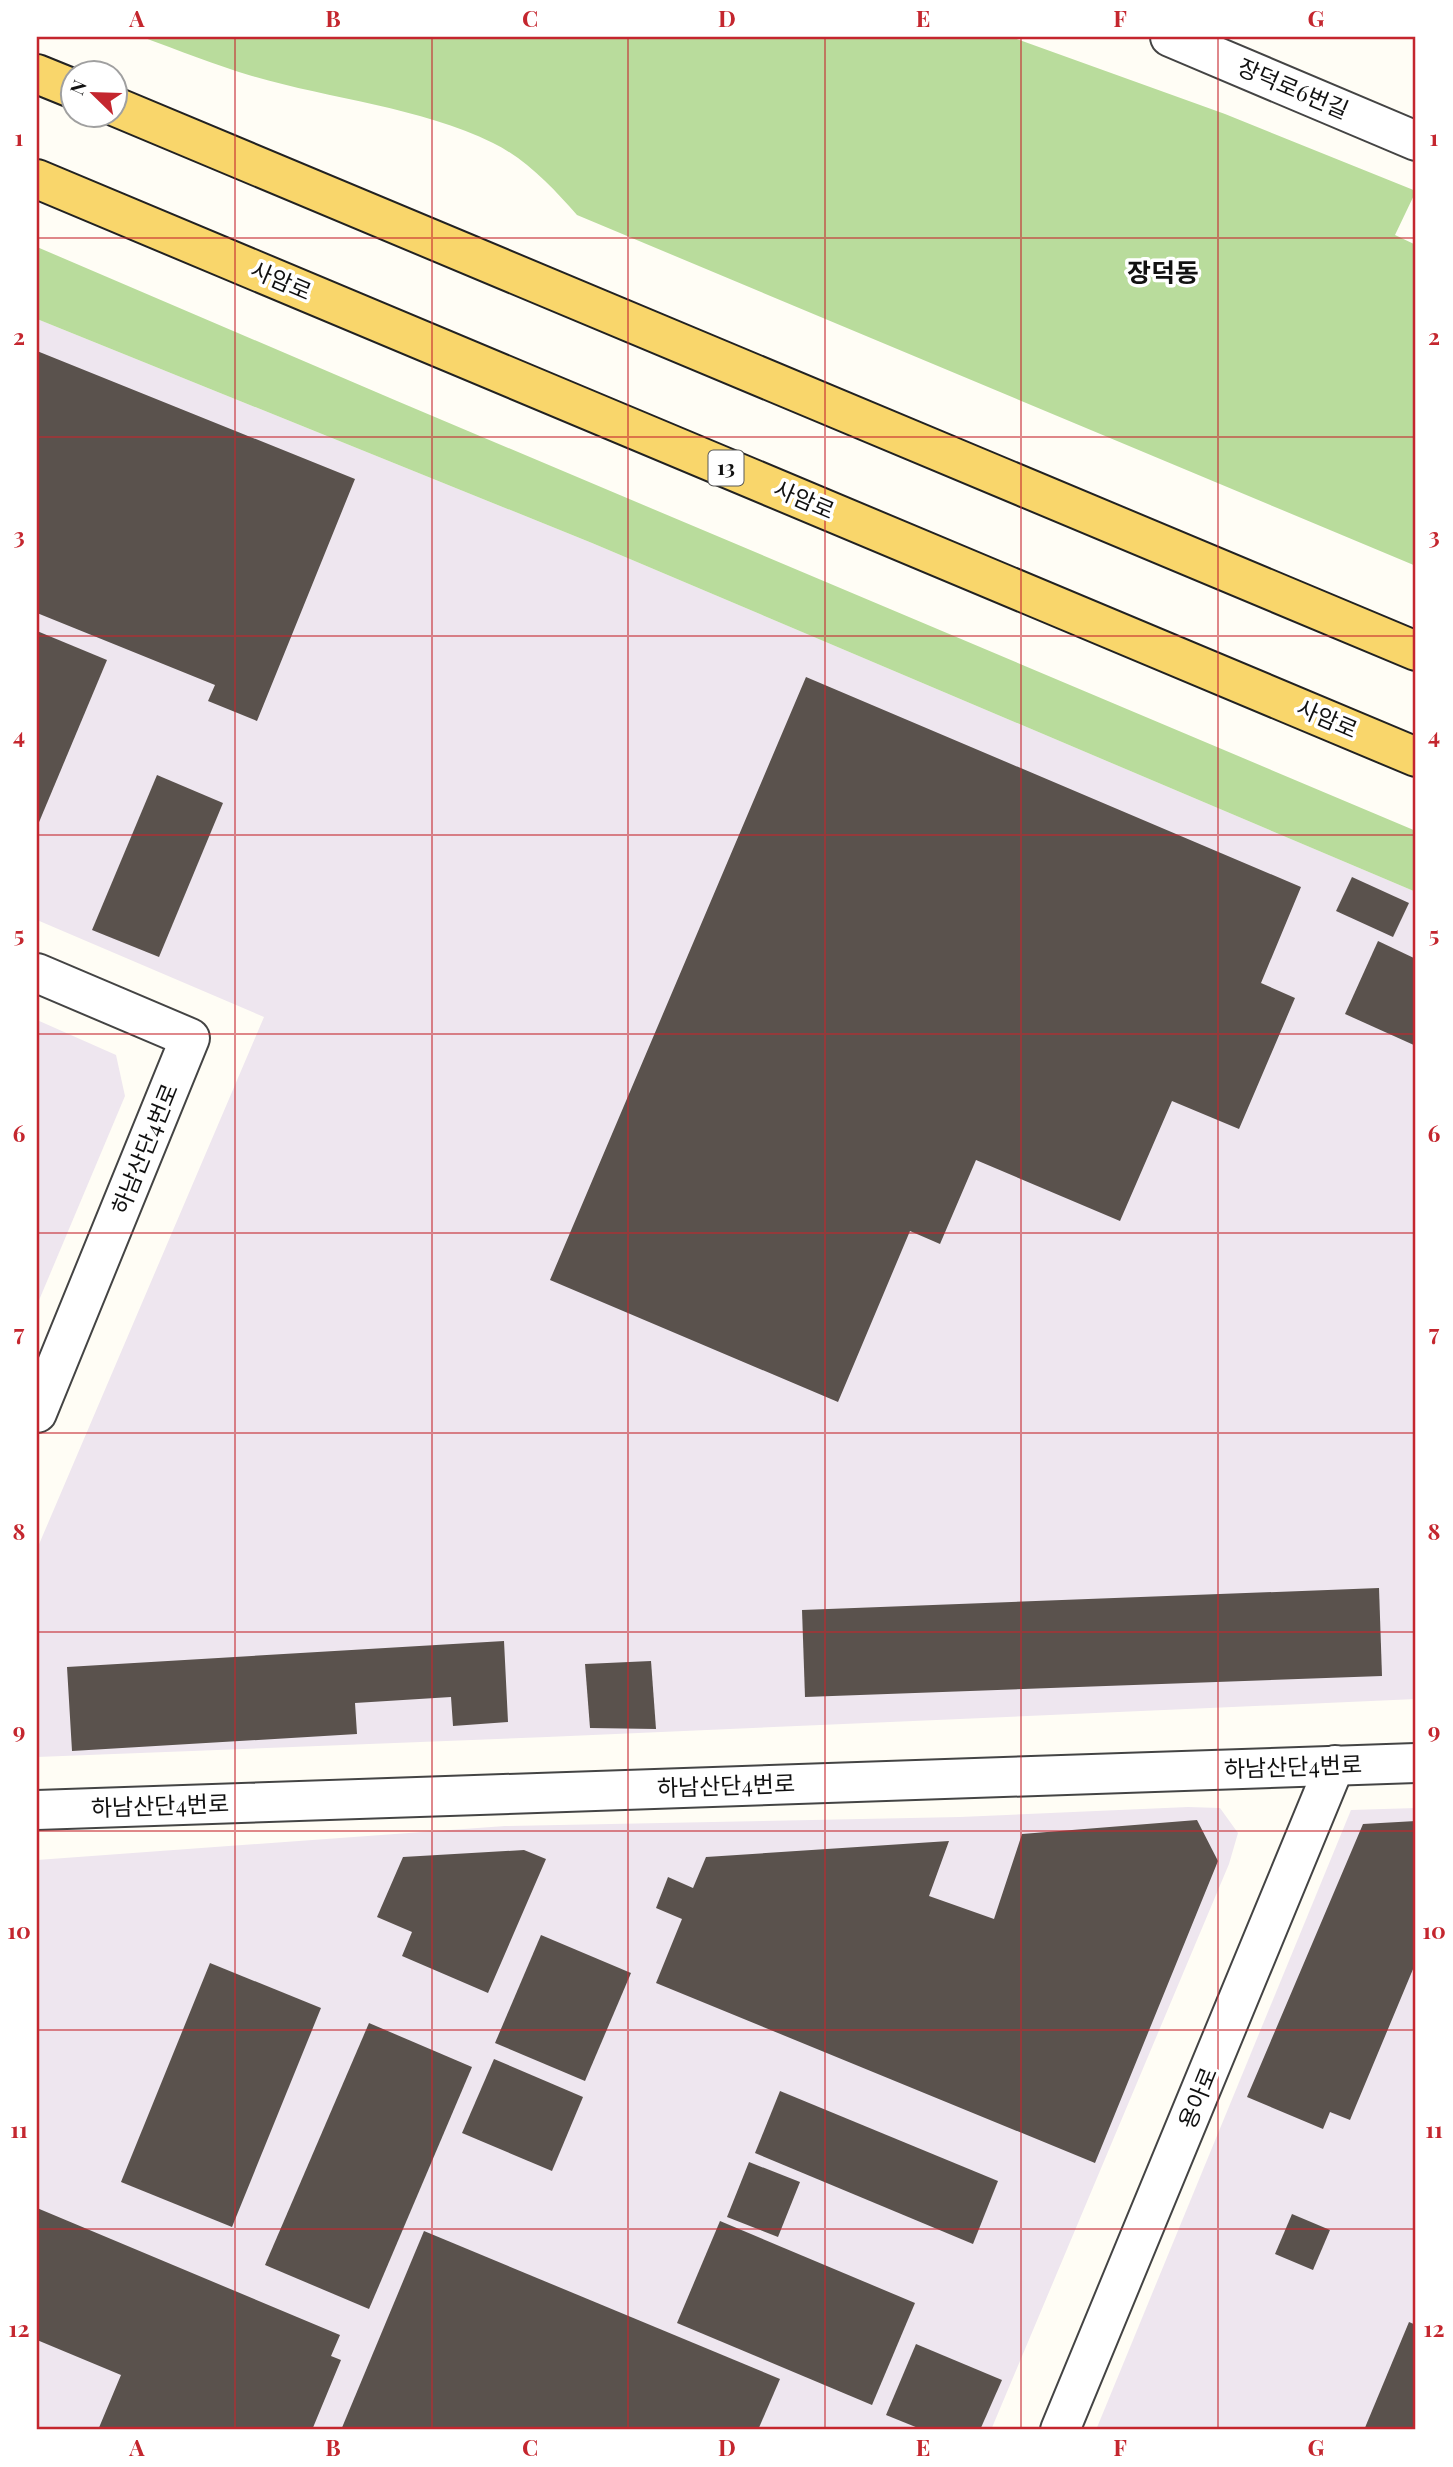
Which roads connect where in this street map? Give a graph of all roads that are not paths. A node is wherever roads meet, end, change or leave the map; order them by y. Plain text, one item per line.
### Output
1 (1170, 37) edge
2 (37, 74) edge
3 (60, 83) edge
4 (130, 113) edge
5 (1416, 141) edge
6 (37, 178) edge
7 (1416, 651) edge
8 (1416, 757) edge
9 (37, 973) edge
10 (37, 1413) edge
11 (1416, 1763) edge
12 (1335, 1765) junction
13 (37, 1810) edge
14 (1060, 2430) edge

1 - 5 street, 장덕로6번길
2 - 3 main road
4 - 7 main road
6 - 8 main road, 사암로 / 13
9 - 10 street, 하남산단4번로
11 - 12 street, 하남산단4번로
12 - 13 street, 하남산단4번로
12 - 14 street, 용아로

